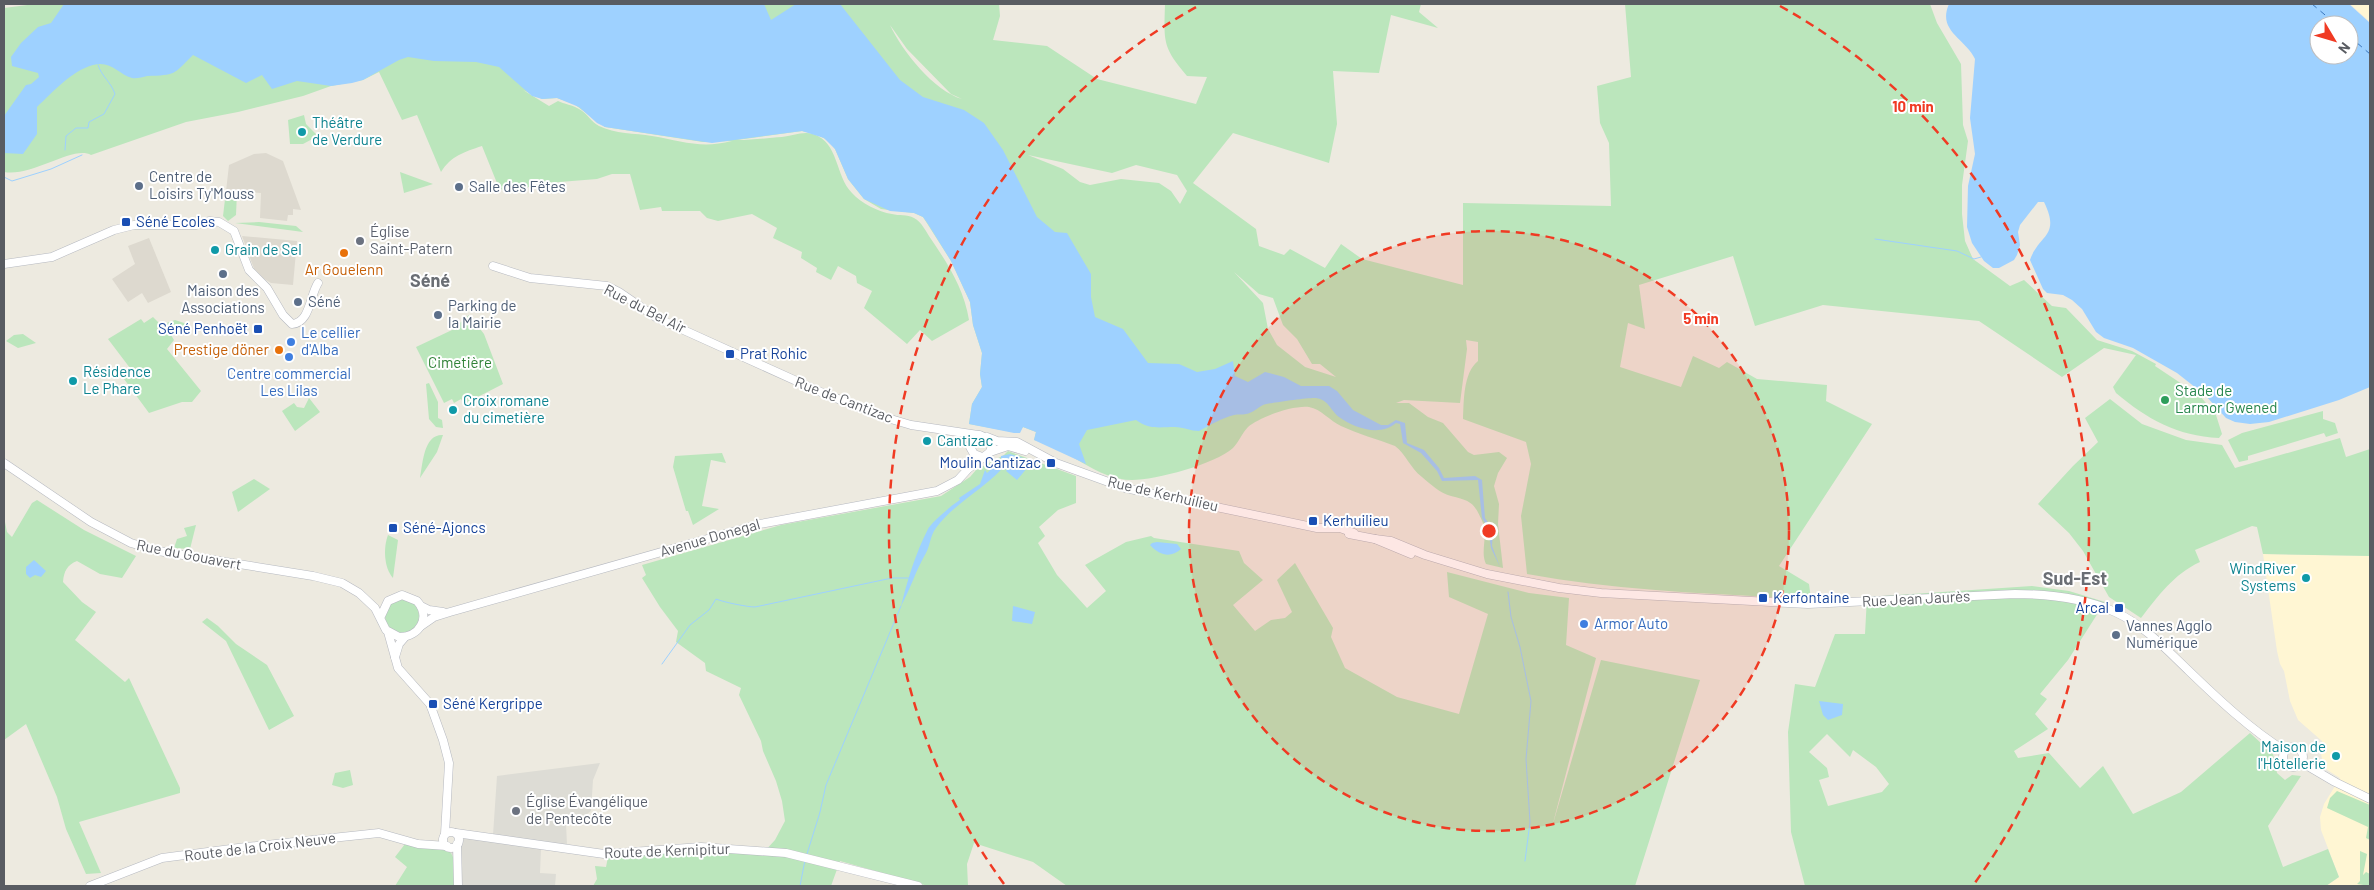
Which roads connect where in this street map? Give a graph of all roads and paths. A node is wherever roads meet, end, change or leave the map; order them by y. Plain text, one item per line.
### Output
1 (137, 226) junction
2 (72, 250) junction
3 (4, 264) edge
4 (493, 266) dead end
5 (318, 283) dead end
6 (734, 352) joint
7 (958, 434) junction
8 (983, 436) junction
9 (971, 449) junction
10 (1038, 454) junction
11 (986, 455) junction
12 (4, 463) edge
13 (968, 469) junction
14 (1496, 576) joint
15 (363, 596) junction
16 (388, 601) junction
17 (421, 606) junction
18 (450, 612) junction
19 (381, 616) junction
20 (421, 626) junction
21 (388, 632) junction
22 (405, 637) junction
23 (395, 657) junction
24 (2285, 751) junction
25 (2301, 762) junction
26 (2370, 799) edge
27 (474, 835) junction
28 (449, 839) junction
29 (458, 843) junction
30 (456, 857) junction
31 (90, 886) edge
32 (458, 886) edge
33 (918, 886) edge

1 - 2 main road
1 - 2 main road
1 - 5 main road
2 - 3 main road
4 - 6 main road, Rue du Bel Air
6 - 7 main road, Rue de Cantizac
7 - 8 main road, Rue de Cantizac
7 - 9 main road
8 - 9 main road
8 - 10 main road, Rue de Kerhuilieu
8 - 11 main road
9 - 11 main road
9 - 13 main road
10 - 11 main road, Rue de Kerhuilieu
10 - 14 main road, Rue de Kerhuilieu
11 - 13 main road, Avenue Donegal
12 - 15 main road, Rue du Gouavert
13 - 18 main road, Avenue Donegal
14 - 24 main road, Rue Jean Jaurès
15 - 16 main road, Rue du Gouavert
15 - 19 main road, Rue du Gouavert
16 - 17 main road
16 - 19 main road
17 - 18 main road, Avenue Donegal
17 - 20 main road
18 - 20 main road, Avenue Donegal
19 - 21 main road
20 - 22 main road
21 - 22 main road
21 - 23 main road
22 - 23 main road
23 - 28 main road
24 - 25 main road
24 - 25 main road
25 - 26 main road
27 - 28 main road, Route de Kernipitur
27 - 29 main road
27 - 33 main road, Route de Kernipitur
28 - 29 main road, Route de la Croix Neuve
28 - 30 main road
28 - 31 main road, Route de la Croix Neuve
29 - 30 main road
30 - 32 main road

